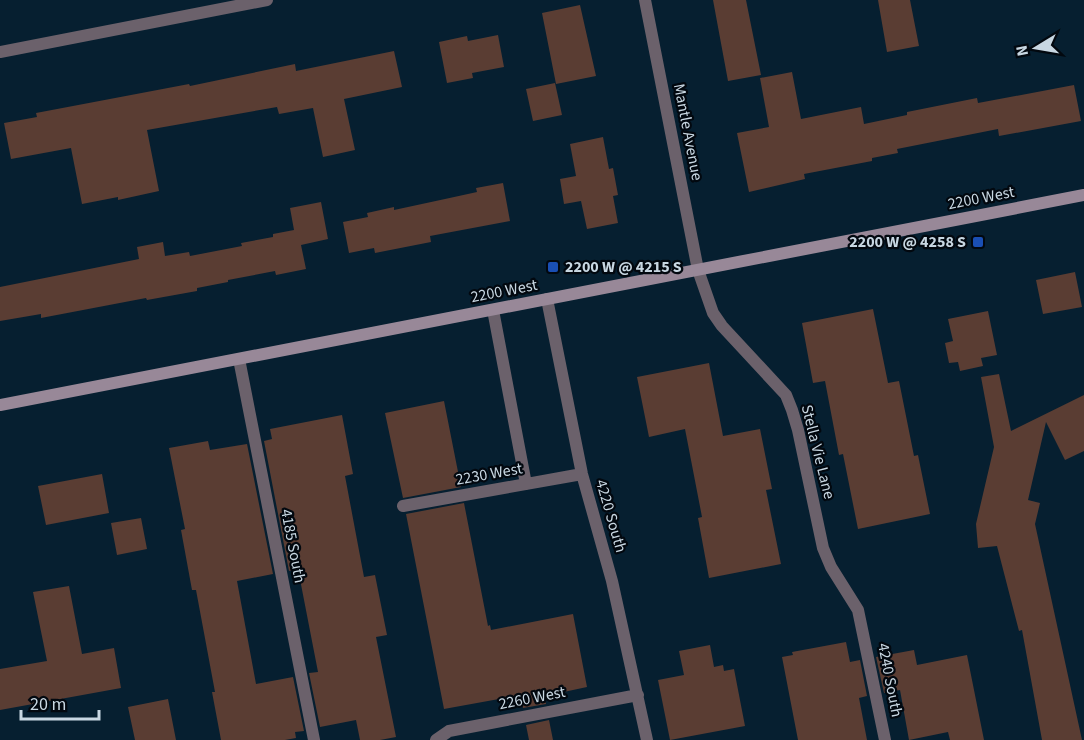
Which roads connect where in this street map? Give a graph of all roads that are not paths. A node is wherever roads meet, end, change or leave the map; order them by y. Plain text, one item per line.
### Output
1 (267, 0) edge
2 (645, 0) edge
3 (0, 52) edge
4 (1084, 195) edge
5 (698, 270) junction
6 (548, 299) junction
7 (493, 310) junction
8 (238, 359) junction
9 (0, 405) edge
10 (582, 474) junction
11 (526, 484) junction
12 (403, 506) dead end
13 (863, 626) joint
14 (638, 695) junction
15 (314, 740) edge
16 (436, 740) edge
17 (647, 740) edge
18 (885, 740) edge

1 - 3 street
2 - 5 street, Mantle Avenue
4 - 5 street, 2200 West
5 - 6 street, 2200 West
5 - 13 street, Stella Vie Lane
6 - 7 street, 2200 West
6 - 10 street, 4220 South
7 - 8 street, 2200 West
7 - 11 street
8 - 9 street, 2200 West
8 - 15 street, 4185 South
10 - 11 street, 2230 West
10 - 14 street, 4220 South
11 - 12 street, 2230 West
13 - 18 street, 4240 South
14 - 16 street, 2260 West
14 - 17 street, 4220 South

